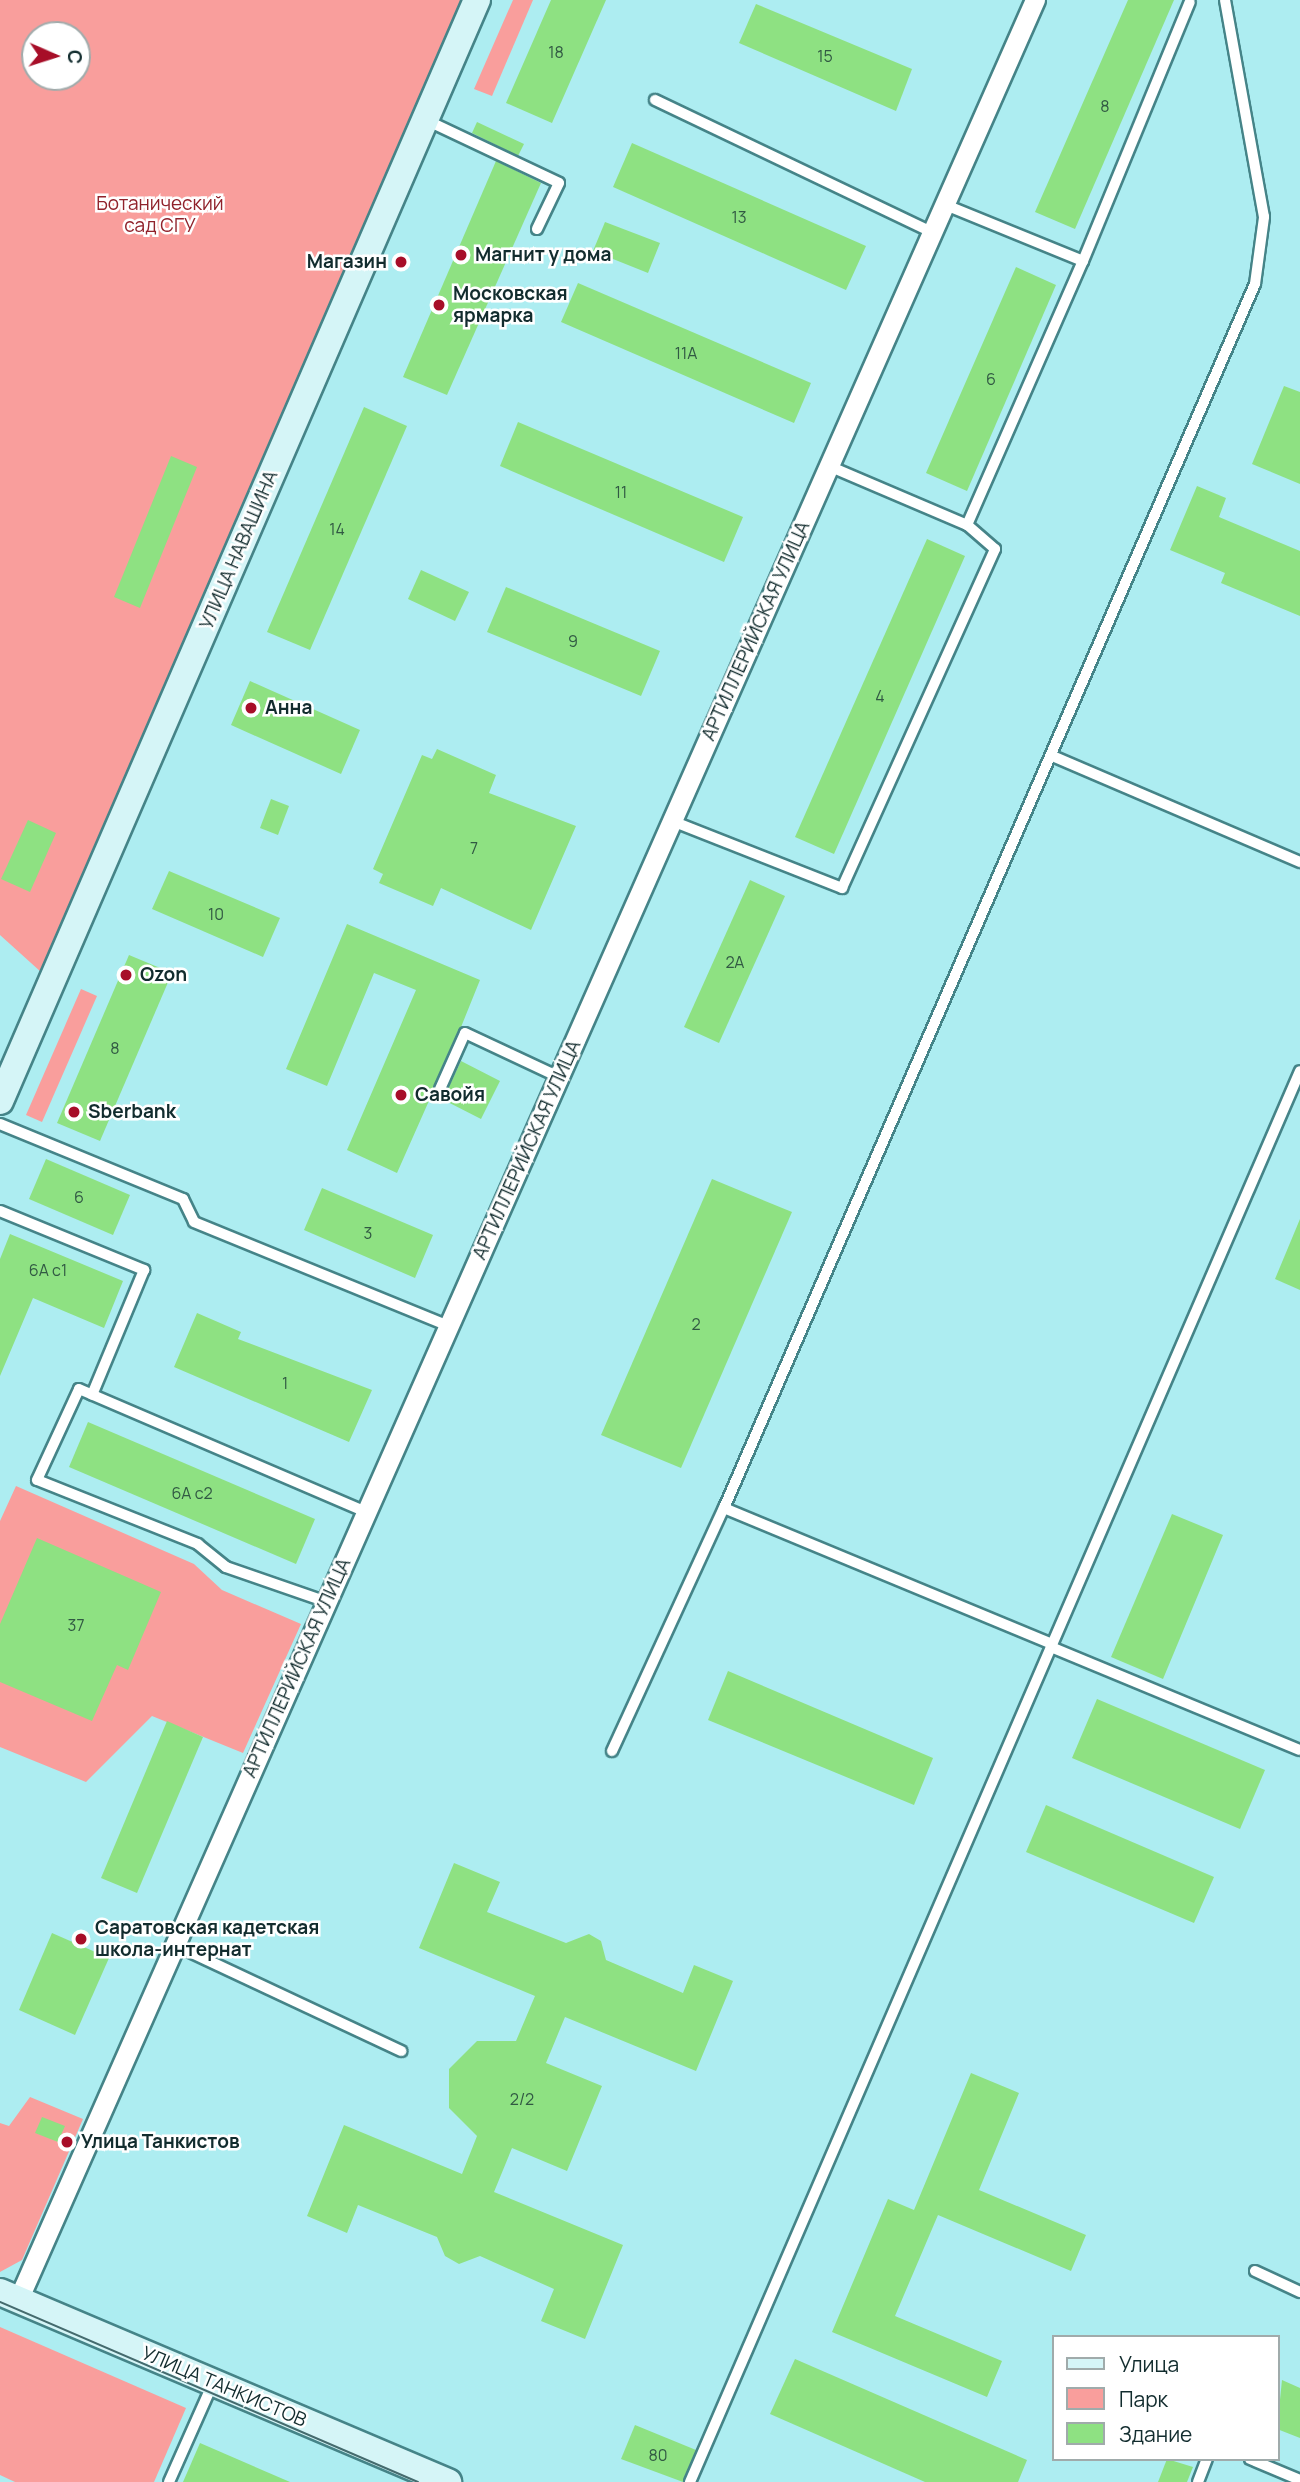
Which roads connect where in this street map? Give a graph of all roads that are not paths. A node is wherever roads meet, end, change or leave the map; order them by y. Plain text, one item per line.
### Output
1 (477, 0) edge
2 (1035, 0) edge
3 (1225, 0) edge
4 (1190, 2) dead end
5 (655, 100) dead end
6 (425, 120) junction
7 (946, 205) junction
8 (537, 229) dead end
9 (934, 233) junction
10 (1083, 261) junction
11 (829, 466) junction
12 (967, 525) junction
13 (1055, 757) junction
14 (672, 821) junction
15 (1300, 862) edge
16 (1300, 1070) edge
17 (559, 1077) junction
18 (440, 1090) dead end
19 (0, 1101) edge
20 (0, 1124) edge
21 (0, 1210) edge
22 (449, 1326) junction
23 (92, 1395) junction
24 (724, 1508) junction
25 (366, 1512) junction
26 (327, 1602) junction
27 (1051, 1646) junction
28 (1300, 1750) edge
29 (612, 1751) dead end
30 (175, 1945) junction
31 (401, 2052) dead end
32 (1255, 2271) dead end
33 (1300, 2292) edge
34 (9, 2296) edge
35 (213, 2382) junction
36 (1207, 2461) edge
37 (1255, 2461) edge
38 (1300, 2480) edge
39 (169, 2482) edge
40 (448, 2482) edge
41 (690, 2482) edge
42 (1198, 2482) edge

1 - 6 main road, УЛИЦА НАВАШИНА
2 - 7 street, АРТИЛЛЕРИЙСКАЯ УЛИЦА
3 - 13 lane
4 - 10 lane
5 - 9 lane
6 - 8 lane
6 - 19 main road, УЛИЦА НАВАШИНА
7 - 9 street, АРТИЛЛЕРИЙСКАЯ УЛИЦА
7 - 10 lane
9 - 11 street, АРТИЛЛЕРИЙСКАЯ УЛИЦА
10 - 12 lane
11 - 12 lane
11 - 14 street, АРТИЛЛЕРИЙСКАЯ УЛИЦА
12 - 14 lane
13 - 15 lane
13 - 24 lane
14 - 17 street, АРТИЛЛЕРИЙСКАЯ УЛИЦА
16 - 27 lane
17 - 18 lane
17 - 22 street, АРТИЛЛЕРИЙСКАЯ УЛИЦА
20 - 22 lane
21 - 23 lane
22 - 25 street, АРТИЛЛЕРИЙСКАЯ УЛИЦА
23 - 25 lane
23 - 26 lane
24 - 27 lane
24 - 29 lane
25 - 26 street, АРТИЛЛЕРИЙСКАЯ УЛИЦА
26 - 30 street, АРТИЛЛЕРИЙСКАЯ УЛИЦА
27 - 28 lane
27 - 41 lane
30 - 31 lane
30 - 34 street, АРТИЛЛЕРИЙСКАЯ УЛИЦА
32 - 33 lane
34 - 35 main road, УЛИЦА ТАНКИСТОВ
35 - 39 lane
35 - 40 main road, УЛИЦА ТАНКИСТОВ
36 - 42 lane
37 - 38 lane

